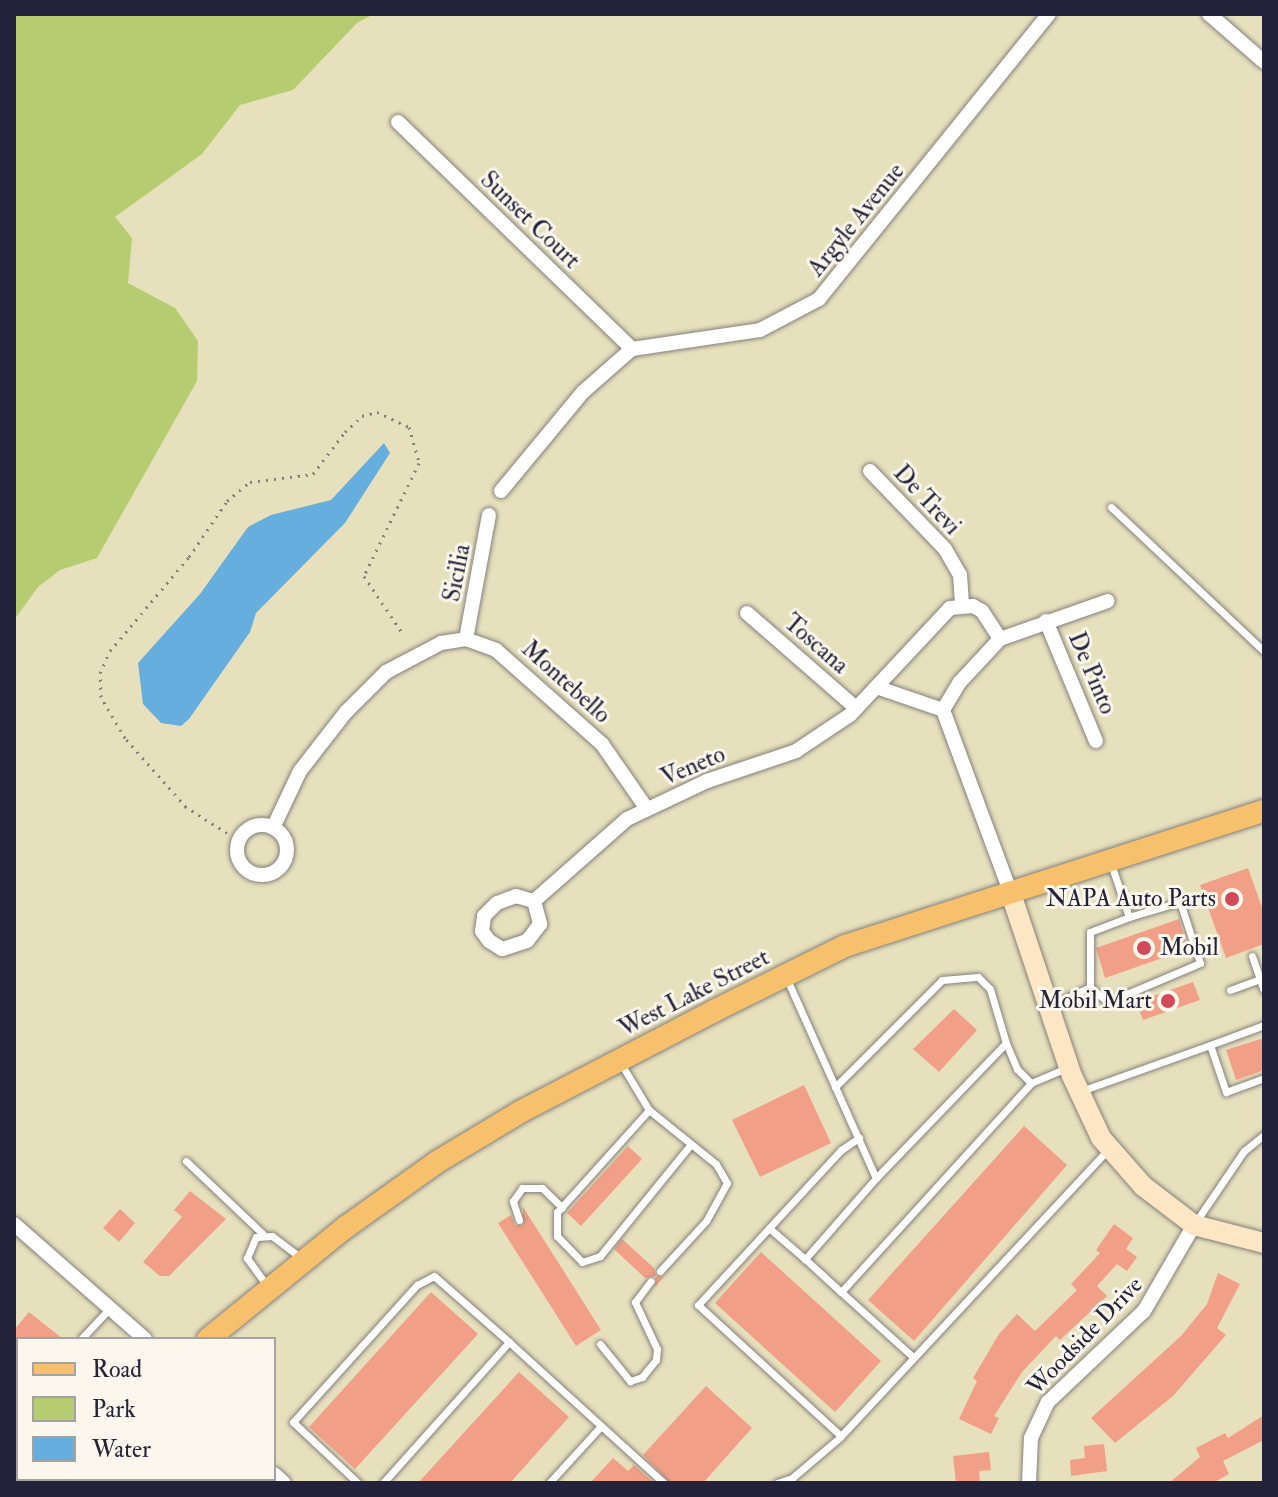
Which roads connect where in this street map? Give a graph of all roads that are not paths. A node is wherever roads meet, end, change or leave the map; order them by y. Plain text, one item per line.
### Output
1 (1049, 14) edge
2 (1209, 14) edge
3 (1264, 62) edge
4 (398, 122) dead end
5 (632, 349) junction
6 (870, 471) dead end
7 (501, 491) dead end
8 (1111, 507) dead end
9 (489, 515) dead end
10 (1108, 601) dead end
11 (962, 605) junction
12 (747, 613) dead end
13 (1046, 621) junction
14 (466, 639) junction
15 (1000, 639) junction
16 (1264, 651) edge
17 (876, 687) junction
18 (856, 708) junction
19 (943, 710) junction
20 (1096, 741) dead end
21 (647, 809) junction
22 (1264, 811) edge
23 (273, 828) dead end
24 (1109, 858) junction
25 (1010, 891) junction
26 (534, 901) dead end
27 (1134, 915) junction
28 (1252, 956) dead end
29 (786, 976) junction
30 (1260, 979) junction
31 (1090, 987) junction
32 (1230, 990) dead end
33 (1264, 990) edge
34 (1049, 1006) junction
35 (1264, 1025) edge
36 (1006, 1043) junction
37 (1210, 1045) junction
38 (619, 1060) junction
39 (1069, 1067) junction
40 (1264, 1078) edge
41 (1031, 1083) junction
42 (835, 1087) junction
43 (1079, 1092) junction
44 (649, 1110) junction
45 (1264, 1135) edge
46 (859, 1138) junction
47 (691, 1144) junction
48 (1109, 1148) junction
49 (186, 1161) dead end
50 (876, 1178) junction
51 (562, 1207) junction
52 (519, 1220) dead end
53 (14, 1224) edge
54 (1194, 1225) junction
55 (769, 1228) junction
56 (263, 1234) junction
57 (1264, 1243) edge
58 (805, 1259) junction
59 (304, 1261) junction
60 (660, 1271) dead end
61 (651, 1281) dead end
62 (270, 1289) junction
63 (841, 1292) junction
64 (110, 1308) junction
65 (83, 1337) edge
66 (143, 1337) edge
67 (210, 1337) edge
68 (509, 1342) junction
69 (600, 1344) dead end
70 (913, 1357) junction
71 (601, 1426) junction
72 (841, 1436) junction
73 (358, 1483) edge
74 (383, 1483) edge
75 (549, 1483) edge
76 (664, 1483) edge
77 (777, 1483) edge
78 (1029, 1483) edge

1 - 5 street, Argyle Avenue
2 - 3 street
4 - 5 street, Sunset Court
5 - 7 street
6 - 11 street, De Trevi
8 - 16 lane
9 - 14 street, Sicilia
10 - 13 street
11 - 15 street
11 - 17 street, Veneto
12 - 18 street, Toscana
13 - 15 street
13 - 20 street, De Pinto
14 - 21 street, Montebello
14 - 23 street
15 - 19 street
17 - 18 street, Veneto
17 - 19 street
18 - 21 street, Veneto
19 - 25 street
21 - 26 street, Veneto
22 - 24 main road, West Lake Street
24 - 25 main road, West Lake Street
24 - 27 lane
25 - 29 main road, West Lake Street
25 - 34 street
27 - 31 lane
27 - 31 lane
28 - 30 lane
29 - 38 main road, West Lake Street
29 - 42 lane
30 - 32 lane
30 - 33 lane
31 - 34 lane
34 - 39 street
35 - 37 lane
36 - 41 lane
36 - 42 lane
36 - 50 lane
37 - 40 lane
37 - 43 lane
38 - 44 lane
38 - 59 main road, West Lake Street
39 - 41 lane
39 - 43 street
41 - 63 lane
42 - 46 lane
43 - 48 street
44 - 47 lane
44 - 51 lane
45 - 54 lane
46 - 50 lane
46 - 55 lane
47 - 51 lane
47 - 60 lane
48 - 54 street
48 - 70 lane
49 - 56 lane
50 - 58 lane
51 - 52 lane
53 - 64 street
54 - 57 street
54 - 78 street, Woodside Drive
55 - 58 lane
55 - 72 lane
56 - 59 lane
56 - 62 lane
58 - 63 lane
59 - 62 main road, West Lake Street
61 - 69 lane
62 - 67 main road, West Lake Street
63 - 70 lane
64 - 65 lane
64 - 66 street
68 - 71 lane
68 - 73 lane
68 - 74 lane
70 - 72 lane
71 - 75 lane
71 - 76 lane
72 - 77 lane

